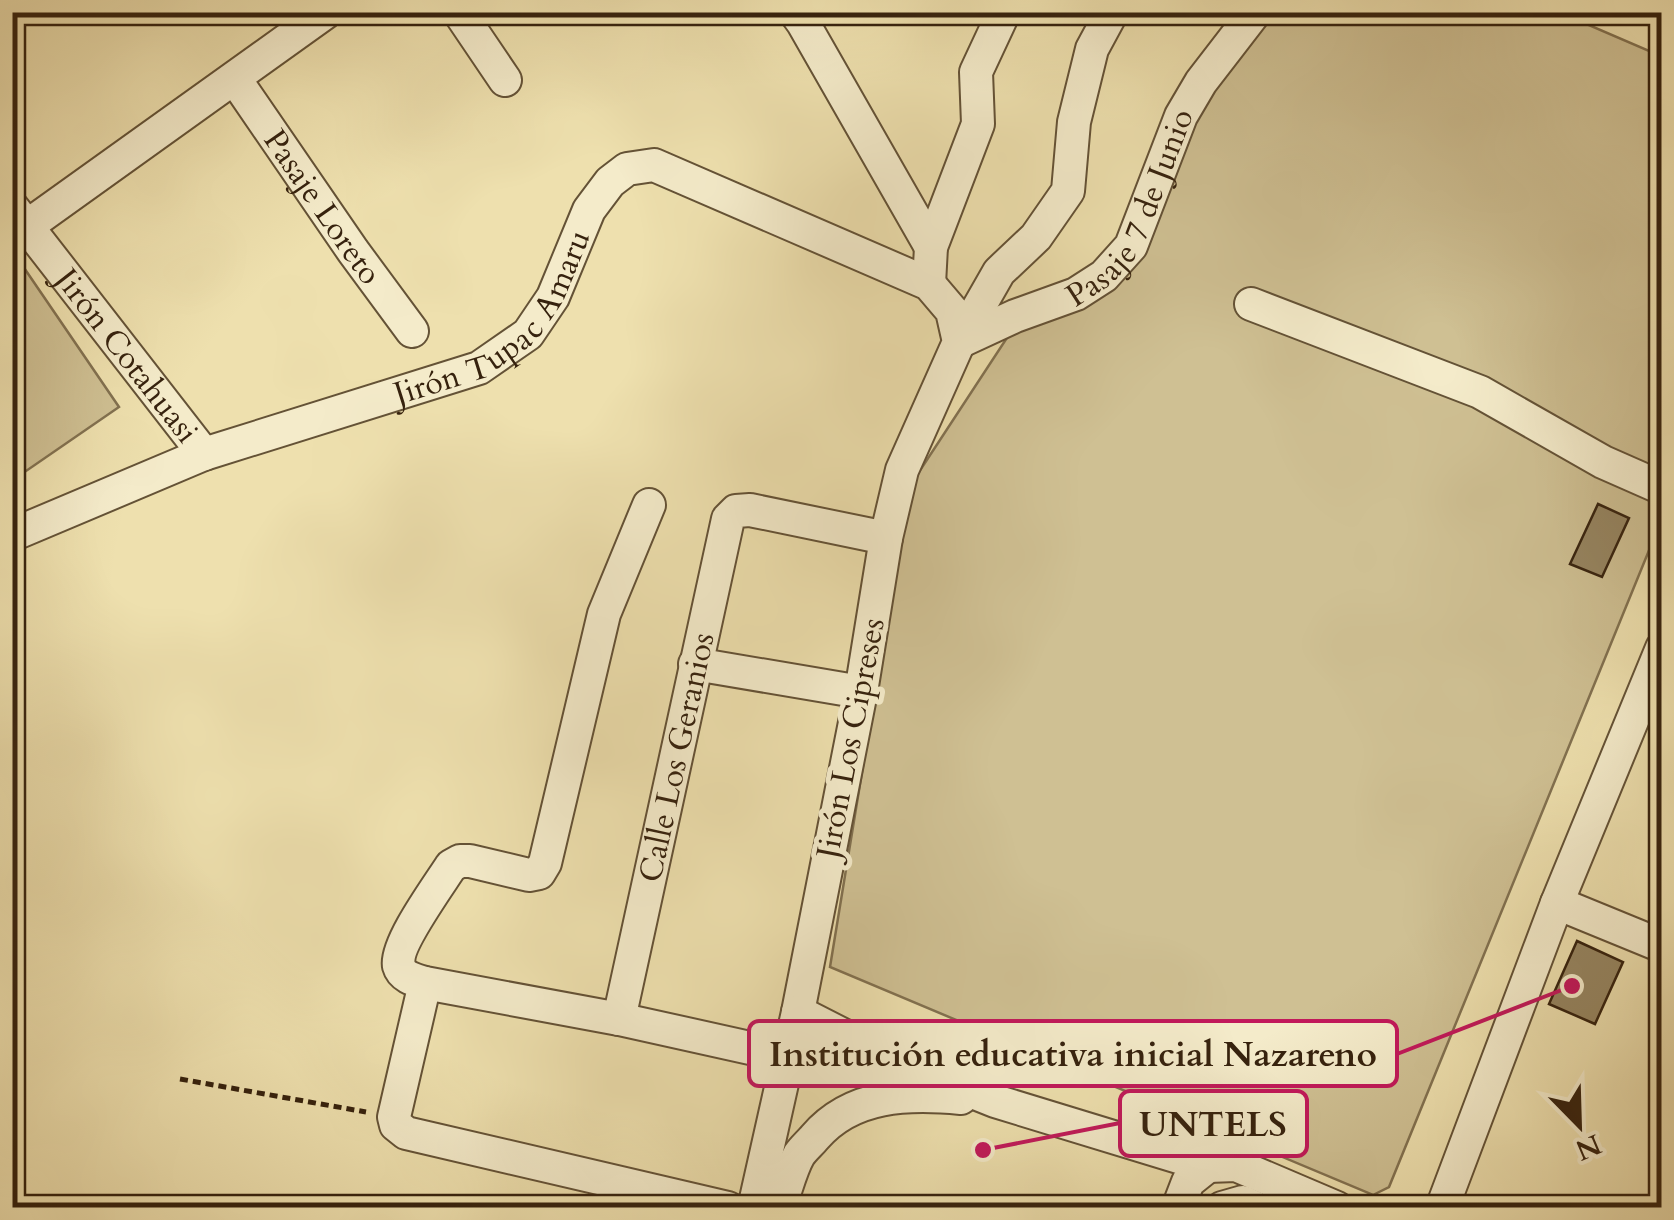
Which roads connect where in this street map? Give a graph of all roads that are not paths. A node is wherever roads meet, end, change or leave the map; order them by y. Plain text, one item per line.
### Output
1 (326, 12) edge
2 (458, 12) edge
3 (795, 12) edge
4 (1004, 12) edge
5 (1112, 12) edge
6 (1254, 12) edge
7 (235, 79) junction
8 (505, 80) dead end
9 (17, 223) edge
10 (931, 247) junction
11 (929, 284) junction
12 (1251, 304) dead end
13 (412, 331) dead end
14 (959, 342) junction
15 (204, 454) junction
16 (1662, 488) edge
17 (650, 504) dead end
18 (12, 535) edge
19 (886, 538) junction
20 (1662, 648) edge
21 (695, 664) junction
22 (861, 692) junction
23 (1648, 723) edge
24 (1557, 903) junction
25 (1662, 946) edge
26 (424, 983) junction
27 (798, 1012) junction
28 (620, 1019) junction
29 (786, 1056) junction
30 (996, 1101) junction
31 (1208, 1166) junction
32 (728, 1208) edge
33 (754, 1208) edge
34 (779, 1208) edge
35 (1178, 1208) edge
36 (1337, 1208) edge
37 (1442, 1208) edge

1 - 7 street
2 - 8 street
3 - 10 street
4 - 10 street
5 - 14 street, Jirón Los Cipreses
6 - 14 street, Pasaje 7 de Junio
7 - 9 street
7 - 13 street, Pasaje Loreto
9 - 15 street, Jirón Cotahuasi
10 - 11 street
11 - 14 street
11 - 15 street, Jirón Tupac Amaru
12 - 16 street
14 - 19 street, Jirón Los Cipreses
15 - 18 street, Jirón Tupac Amaru
17 - 26 street
19 - 21 street, Calle Los Geranios
19 - 22 street, Jirón Los Cipreses
20 - 23 street
21 - 22 street
21 - 28 street, Calle Los Geranios
22 - 27 street, Jirón Los Cipreses
23 - 24 street
24 - 25 street
24 - 37 street
26 - 28 street
26 - 32 street
27 - 29 street, Jirón Los Cipreses
27 - 30 street
28 - 29 street
29 - 33 street, Jirón Los Cipreses
30 - 31 street
30 - 34 street
31 - 35 street
31 - 36 street

